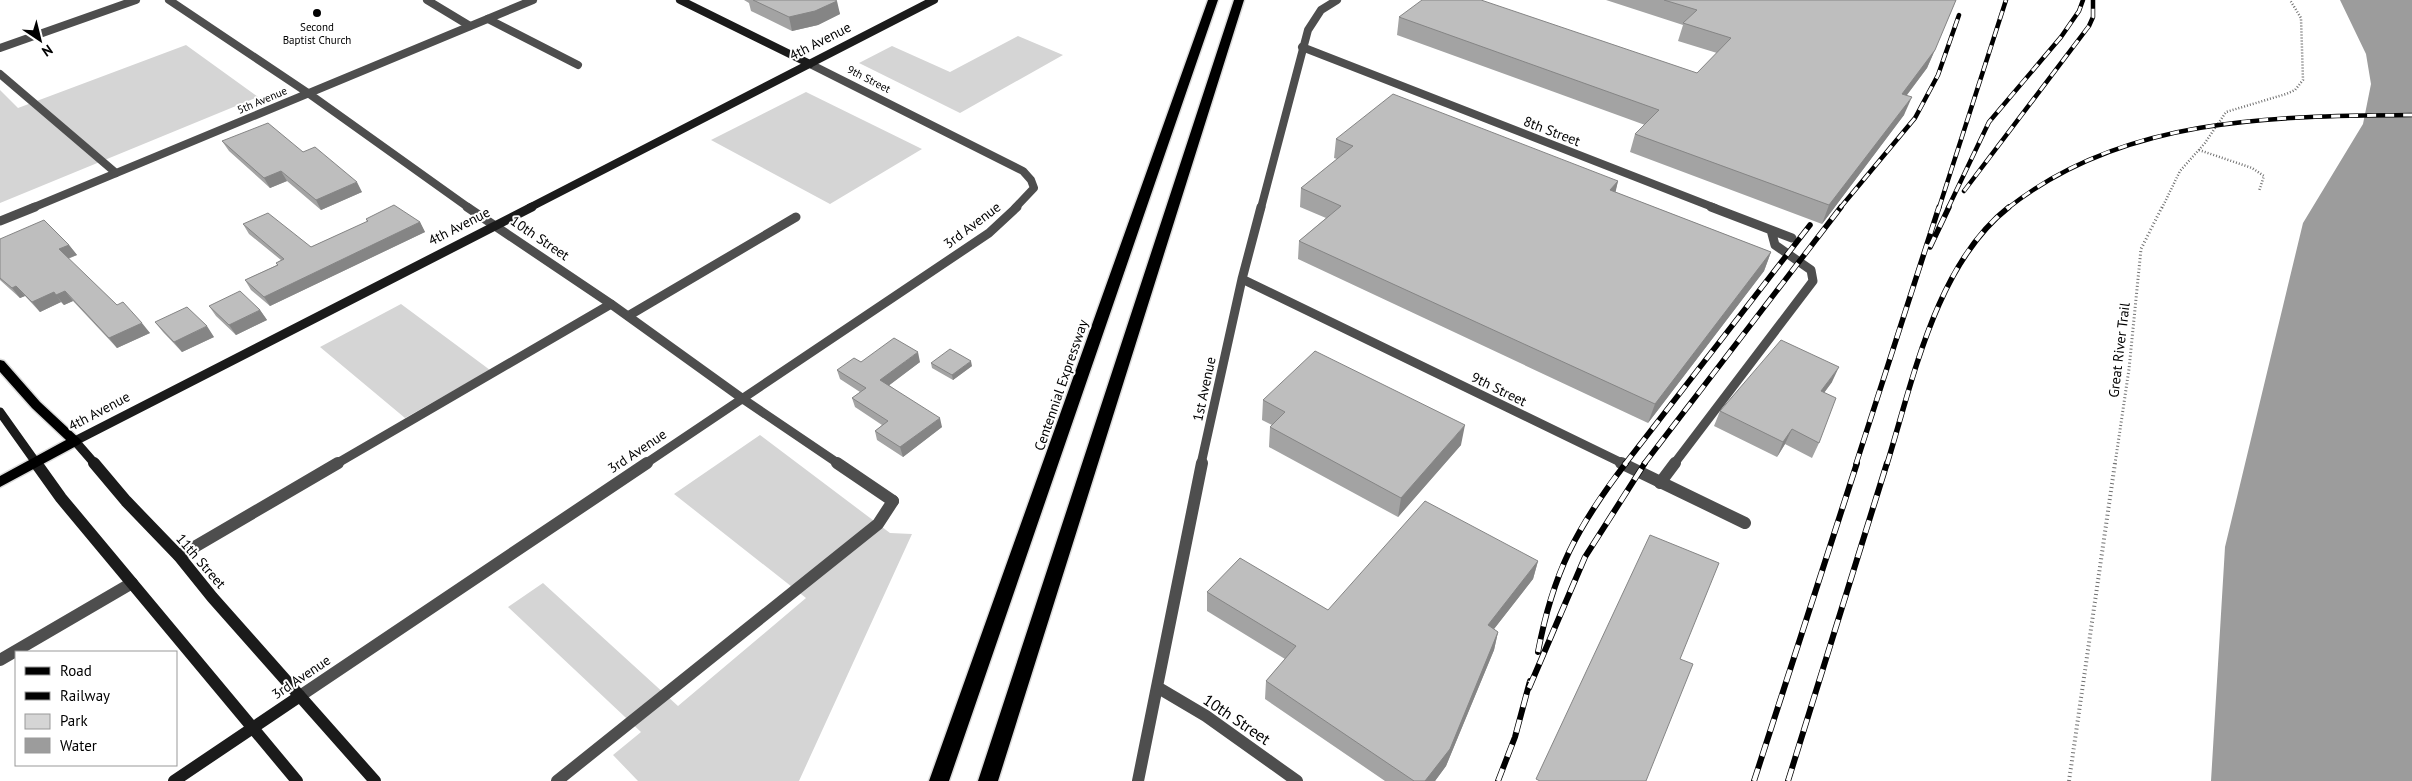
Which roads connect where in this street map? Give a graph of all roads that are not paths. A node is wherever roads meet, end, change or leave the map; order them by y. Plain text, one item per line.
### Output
1 (136, 0) edge
2 (169, 0) edge
3 (427, 0) edge
4 (533, 0) edge
5 (680, 0) edge
6 (934, 0) edge
7 (1213, 0) edge
8 (1239, 0) edge
9 (1337, 0) edge
10 (488, 18) junction
11 (470, 26) junction
12 (1302, 47) junction
13 (0, 48) edge
14 (810, 64) junction
15 (578, 66) dead end
16 (0, 74) edge
17 (308, 93) junction
18 (116, 173) junction
19 (1033, 191) joint
20 (796, 217) dead end
21 (0, 221) edge
22 (494, 226) junction
23 (1771, 230) junction
24 (1792, 238) dead end
25 (1242, 278) junction
26 (611, 304) junction
27 (628, 316) junction
28 (0, 364) edge
29 (742, 399) junction
30 (0, 412) edge
31 (75, 441) junction
32 (36, 464) junction
33 (0, 482) edge
34 (1660, 483) junction
35 (1745, 523) dead end
36 (179, 556) junction
37 (132, 583) junction
38 (15, 651) edge
39 (15, 651) edge
40 (0, 660) edge
41 (1157, 686) junction
42 (300, 696) junction
43 (251, 729) junction
44 (174, 781) edge
45 (297, 781) edge
46 (375, 781) edge
47 (557, 781) edge
48 (939, 781) edge
49 (988, 781) edge
50 (1138, 781) edge
51 (1297, 781) edge

1 - 13 street
2 - 17 street, 10th Street
3 - 11 street
4 - 10 street, 5th Avenue
5 - 14 street, 9th Street
6 - 14 street, 4th Avenue
7 - 48 highway, Centennial Expressway
8 - 49 highway
9 - 12 street, 1st Avenue
10 - 11 street, 5th Avenue
10 - 15 street
11 - 17 street, 5th Avenue
12 - 23 street, 8th Street
12 - 25 street, 1st Avenue
14 - 19 street, 9th Street
14 - 22 street, 4th Avenue
16 - 18 street
17 - 18 street, 5th Avenue
17 - 22 street, 10th Street
18 - 21 street, 5th Avenue
19 - 29 street, 3rd Avenue
20 - 27 street
22 - 26 street, 10th Street
22 - 31 street, 4th Avenue
23 - 24 street, 8th Street
23 - 34 street
25 - 34 street, 9th Street
25 - 41 street, 1st Avenue
26 - 27 street, 10th Street
26 - 36 street
27 - 29 street, 10th Street
28 - 31 main road, 11th Street
29 - 42 street, 3rd Avenue
29 - 47 street, 10th Street
30 - 32 street
31 - 32 main road, 4th Avenue
31 - 36 street, 11th Street
32 - 33 main road, 4th Avenue
32 - 37 street
34 - 35 street, 9th Street
36 - 42 street, 11th Street
37 - 39 street
37 - 43 street
38 - 40 street
41 - 50 street, 1st Avenue
41 - 51 street, 10th Street
42 - 43 street, 3rd Avenue
42 - 46 street, 11th Street
43 - 44 street, 3rd Avenue
43 - 45 street

